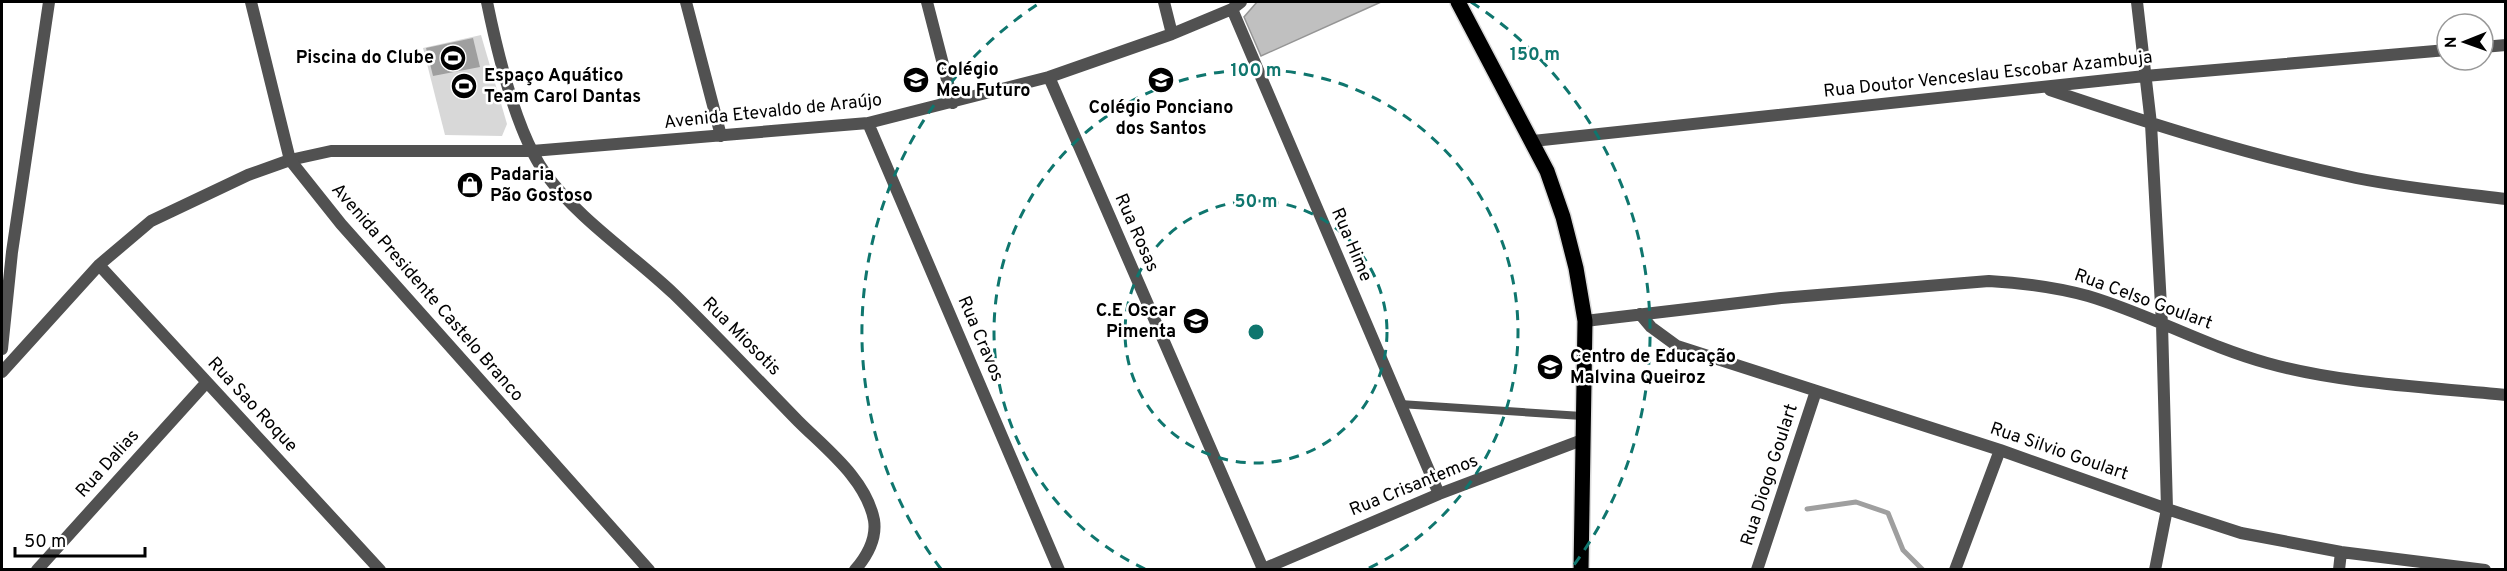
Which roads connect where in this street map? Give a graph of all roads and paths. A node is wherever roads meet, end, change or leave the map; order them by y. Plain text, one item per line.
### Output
1 (49, 2) edge
2 (251, 2) edge
3 (487, 2) edge
4 (686, 2) edge
5 (927, 2) edge
6 (1164, 2) edge
7 (1458, 2) edge
8 (2137, 2) edge
9 (1237, 5) edge
10 (1172, 34) junction
11 (2435, 51) edge
12 (2145, 76) junction
13 (1049, 77) junction
14 (2046, 88) junction
15 (953, 103) junction
16 (868, 123) junction
17 (2151, 124) junction
18 (721, 136) junction
19 (1533, 141) junction
20 (532, 151) junction
21 (290, 160) junction
22 (2505, 199) edge
23 (7, 253) edge
24 (99, 265) junction
25 (1640, 314) junction
26 (1584, 321) junction
27 (2162, 324) junction
28 (2, 349) edge
29 (2, 372) edge
30 (206, 383) junction
31 (1816, 391) junction
32 (2505, 395) edge
33 (1400, 404) junction
34 (1582, 417) junction
35 (1582, 441) junction
36 (2000, 450) junction
37 (1439, 494) junction
38 (2167, 510) junction
39 (2342, 552) junction
40 (1262, 569) edge
41 (37, 570) edge
42 (380, 570) edge
43 (649, 570) edge
44 (855, 570) edge
45 (1059, 570) edge
46 (1581, 570) edge
47 (1757, 570) edge
48 (1955, 570) edge
49 (2155, 570) edge
50 (2339, 570) edge
51 (2484, 570) edge

1 - 23 street
2 - 21 street, Avenida Presidente Castelo Branco
3 - 20 street, Rua Miosotis
4 - 18 street
5 - 15 street
6 - 10 street
7 - 19 main road
8 - 12 street
9 - 10 street, Avenida Etevaldo de Araújo
9 - 33 street, Rua Hime
10 - 13 street, Avenida Etevaldo de Araújo
11 - 12 street, Rua Doutor Venceslau Escobar Azambuja
12 - 14 street, Rua Doutor Venceslau Escobar Azambuja
12 - 17 street
13 - 15 street, Avenida Etevaldo de Araújo
13 - 40 street, Rua Rosas
14 - 17 street
14 - 19 street, Rua Doutor Venceslau Escobar Azambuja
15 - 16 street, Avenida Etevaldo de Araújo
16 - 18 street, Avenida Etevaldo de Araújo
16 - 45 street, Rua Cravos
17 - 22 street
17 - 27 street
18 - 20 street, Avenida Etevaldo de Araújo
19 - 26 main road
20 - 21 street, Avenida Etevaldo de Araújo
20 - 44 street, Rua Miosotis
21 - 24 street, Avenida Etevaldo de Araújo
21 - 43 street, Avenida Presidente Castelo Branco
23 - 28 street
24 - 29 street, Avenida Etevaldo de Araújo
24 - 30 street, Rua Sao Roque
25 - 26 street, Rua Celso Goulart
25 - 27 street, Rua Celso Goulart
25 - 31 street, Rua Silvio Goulart
26 - 34 main road
27 - 32 street, Rua Celso Goulart
27 - 38 street
30 - 41 street, Rua Dalias
30 - 42 street, Rua Sao Roque
31 - 36 street, Rua Silvio Goulart
31 - 47 street, Rua Diogo Goulart
33 - 34 lane
33 - 37 street, Rua Hime
34 - 35 main road
35 - 37 street, Rua Crisantemos
35 - 46 main road
36 - 38 street, Rua Silvio Goulart
36 - 48 street
37 - 40 street, Rua Crisantemos
38 - 39 street, Rua Silvio Goulart
38 - 49 street
39 - 50 street
39 - 51 street, Rua Silvio Goulart

